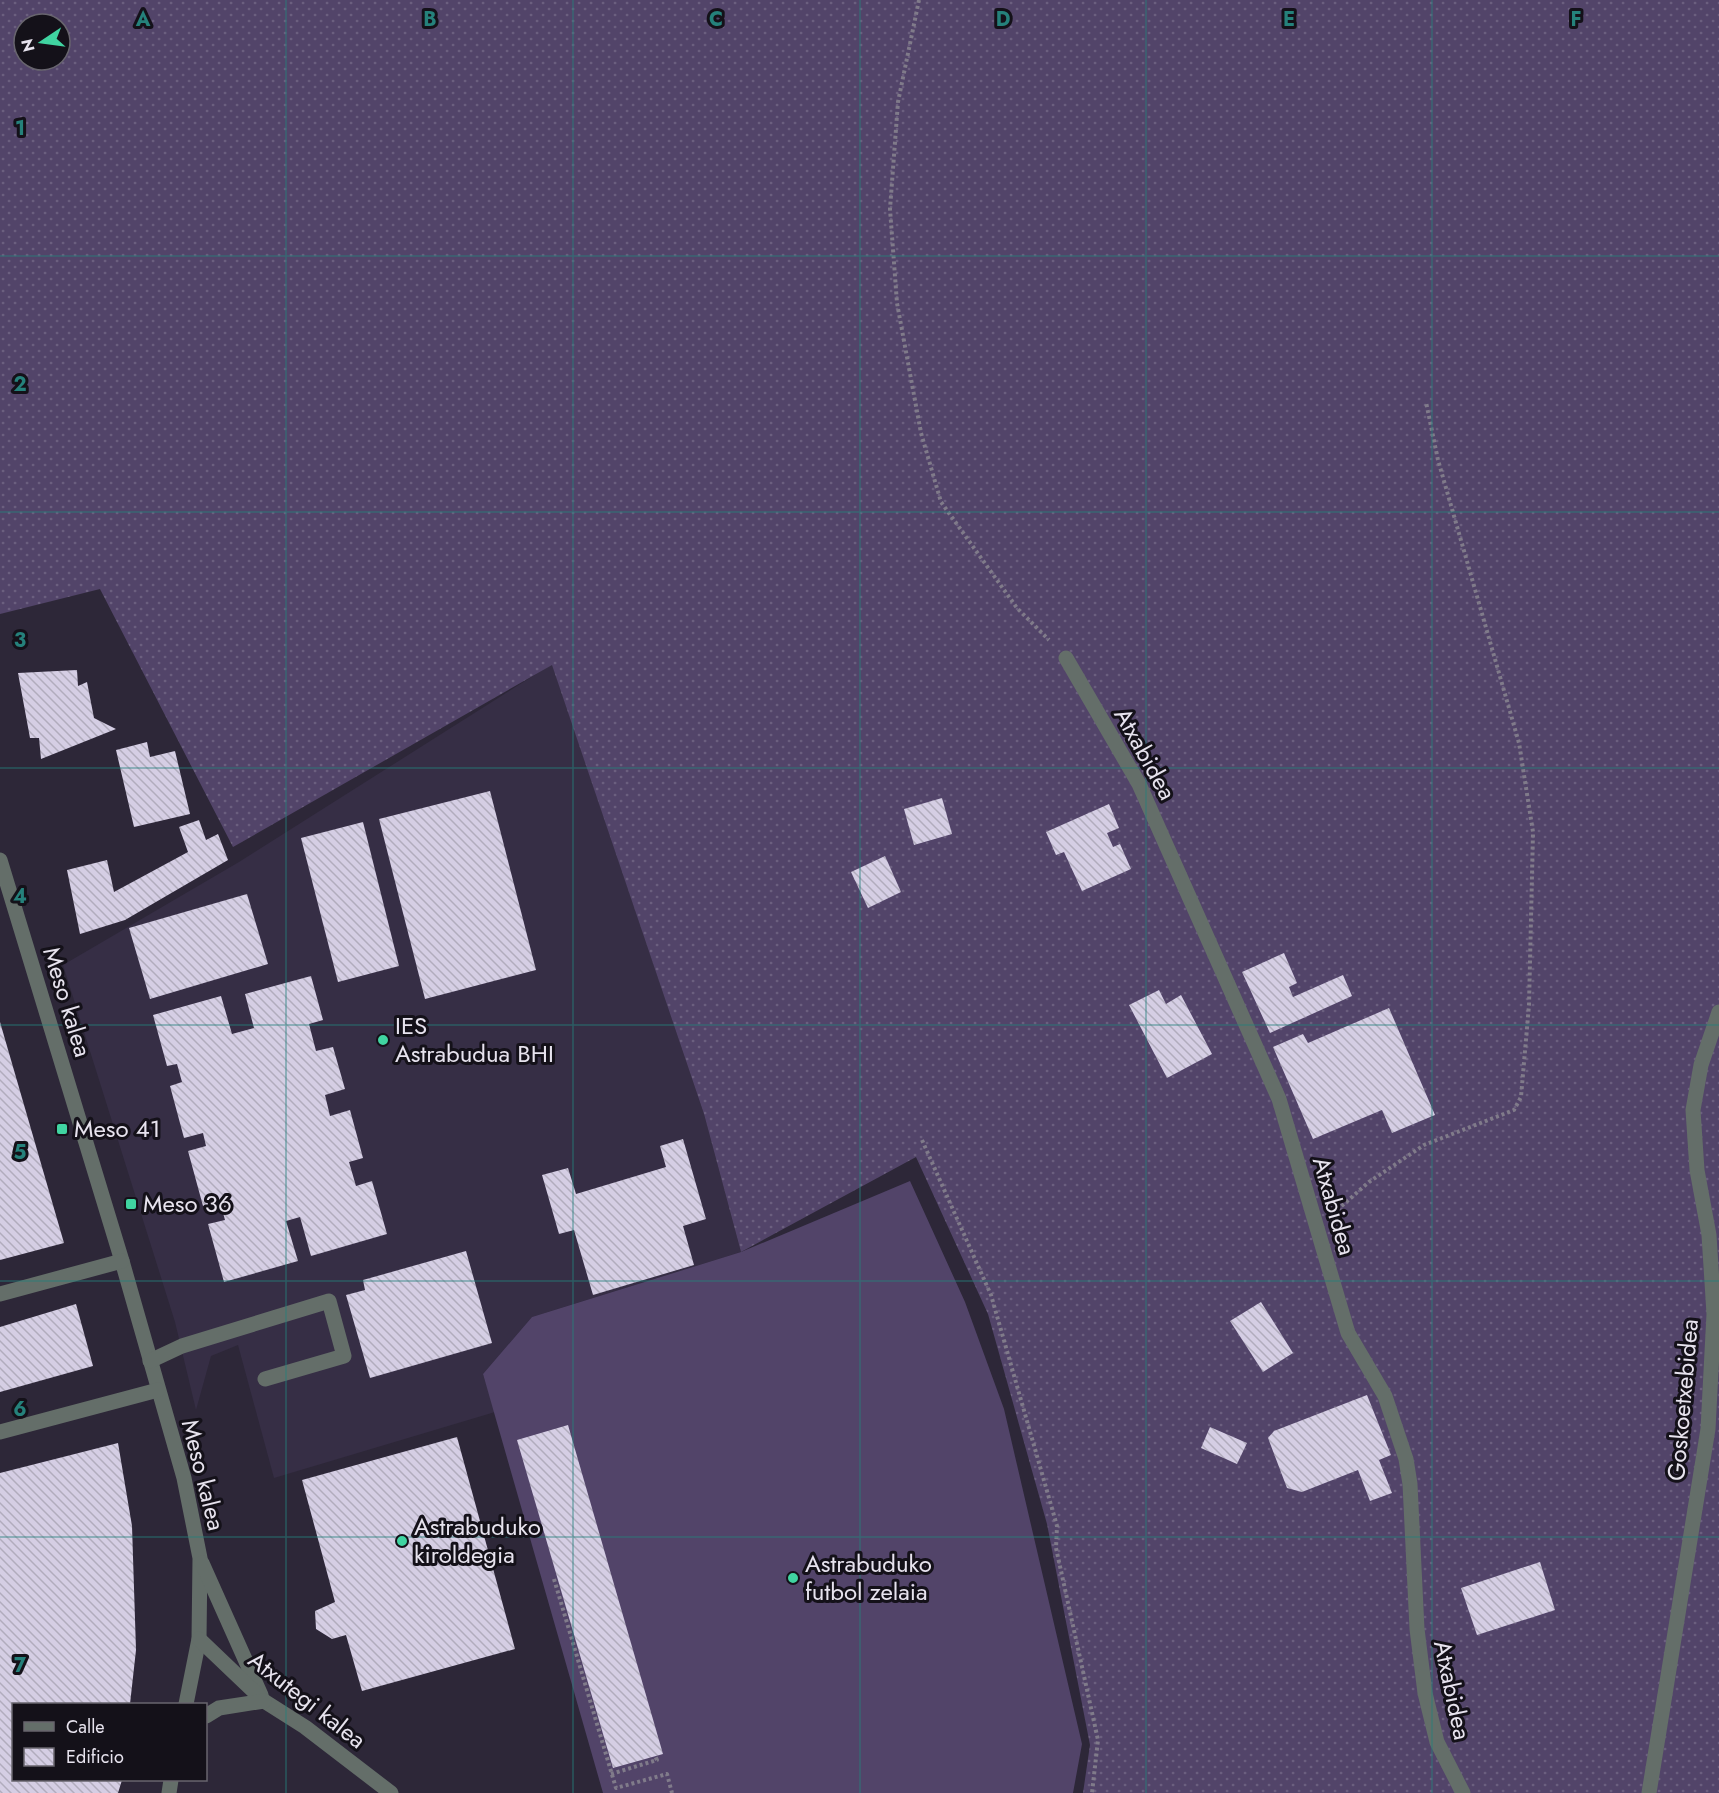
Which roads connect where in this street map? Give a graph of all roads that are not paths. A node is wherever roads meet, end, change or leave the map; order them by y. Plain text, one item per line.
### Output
1 (1066, 658) road end
2 (0, 864) edge
3 (1719, 1012) edge
4 (122, 1261) junction
5 (0, 1294) edge
6 (150, 1360) junction
7 (265, 1379) dead end
8 (158, 1390) junction
9 (0, 1432) edge
10 (200, 1558) junction
11 (199, 1639) junction
12 (264, 1701) junction
13 (186, 1703) edge
14 (207, 1715) edge
15 (391, 1793) edge
16 (1462, 1793) edge
17 (1649, 1793) edge

1 - 16 street, Atxabidea
2 - 4 street, Meso kalea
3 - 17 street, Goskoetxebidea
4 - 5 street
4 - 6 street, Meso kalea
6 - 7 street
6 - 8 street, Meso kalea
8 - 9 street
8 - 10 street, Meso kalea
10 - 11 street, Meso kalea
10 - 12 street
11 - 12 street, Atxutegi kalea
11 - 13 street, Meso kalea
12 - 14 street
12 - 15 street, Atxutegi kalea

